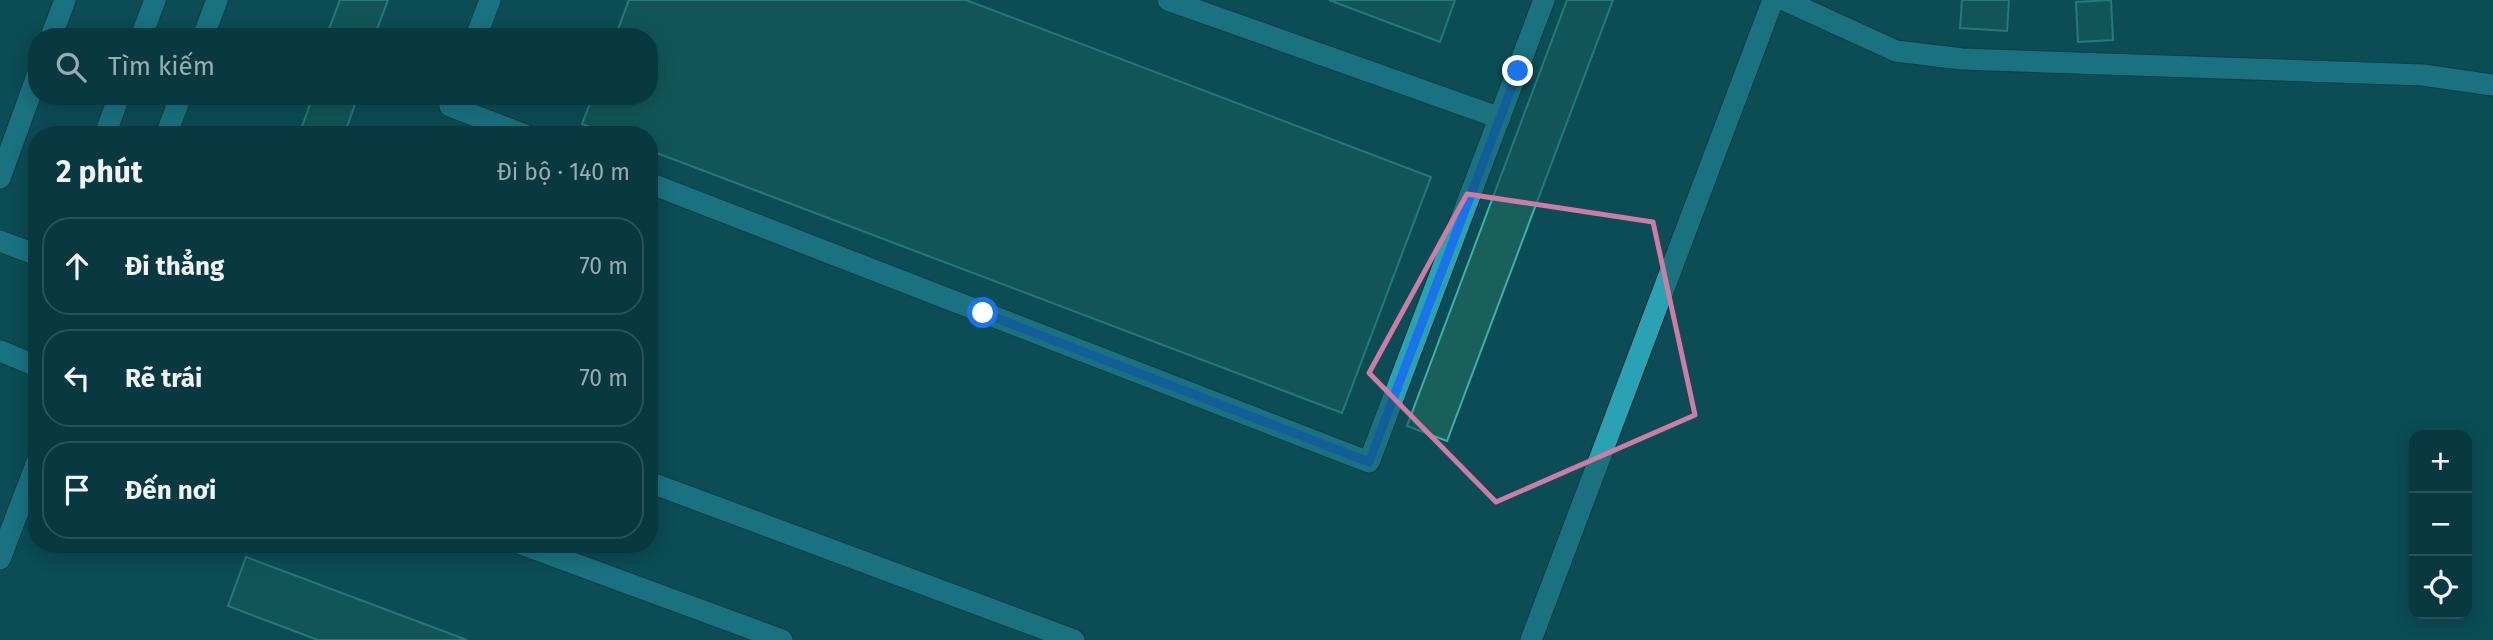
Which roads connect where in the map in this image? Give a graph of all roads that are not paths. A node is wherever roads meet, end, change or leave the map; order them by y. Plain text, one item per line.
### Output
1 (65, 0) edge
2 (155, 0) edge
3 (217, 0) edge
4 (489, 0) edge
5 (1168, 0) edge
6 (1544, 0) edge
7 (1773, 0) edge
8 (1784, 0) edge
9 (54, 28) edge
10 (144, 28) edge
11 (206, 28) edge
12 (479, 28) edge
13 (2493, 85) edge
14 (28, 101) edge
15 (116, 105) edge
16 (178, 105) edge
17 (450, 105) edge
18 (1500, 118) junction
19 (108, 126) edge
20 (169, 126) edge
21 (502, 126) edge
22 (0, 178) edge
23 (658, 186) edge
24 (0, 241) edge
25 (28, 252) edge
26 (0, 351) edge
27 (28, 362) edge
28 (658, 485) edge
29 (28, 486) edge
30 (545, 553) edge
31 (0, 559) edge
32 (782, 640) edge
33 (1074, 640) edge
34 (1531, 640) edge

1 - 9 street
2 - 10 street
3 - 11 street
4 - 12 street
5 - 18 street
6 - 18 street
7 - 34 street
8 - 13 street
14 - 22 street
15 - 19 street
16 - 20 street
17 - 21 street
18 - 23 street
24 - 25 street
26 - 27 street
28 - 33 street
29 - 31 street
30 - 32 street

